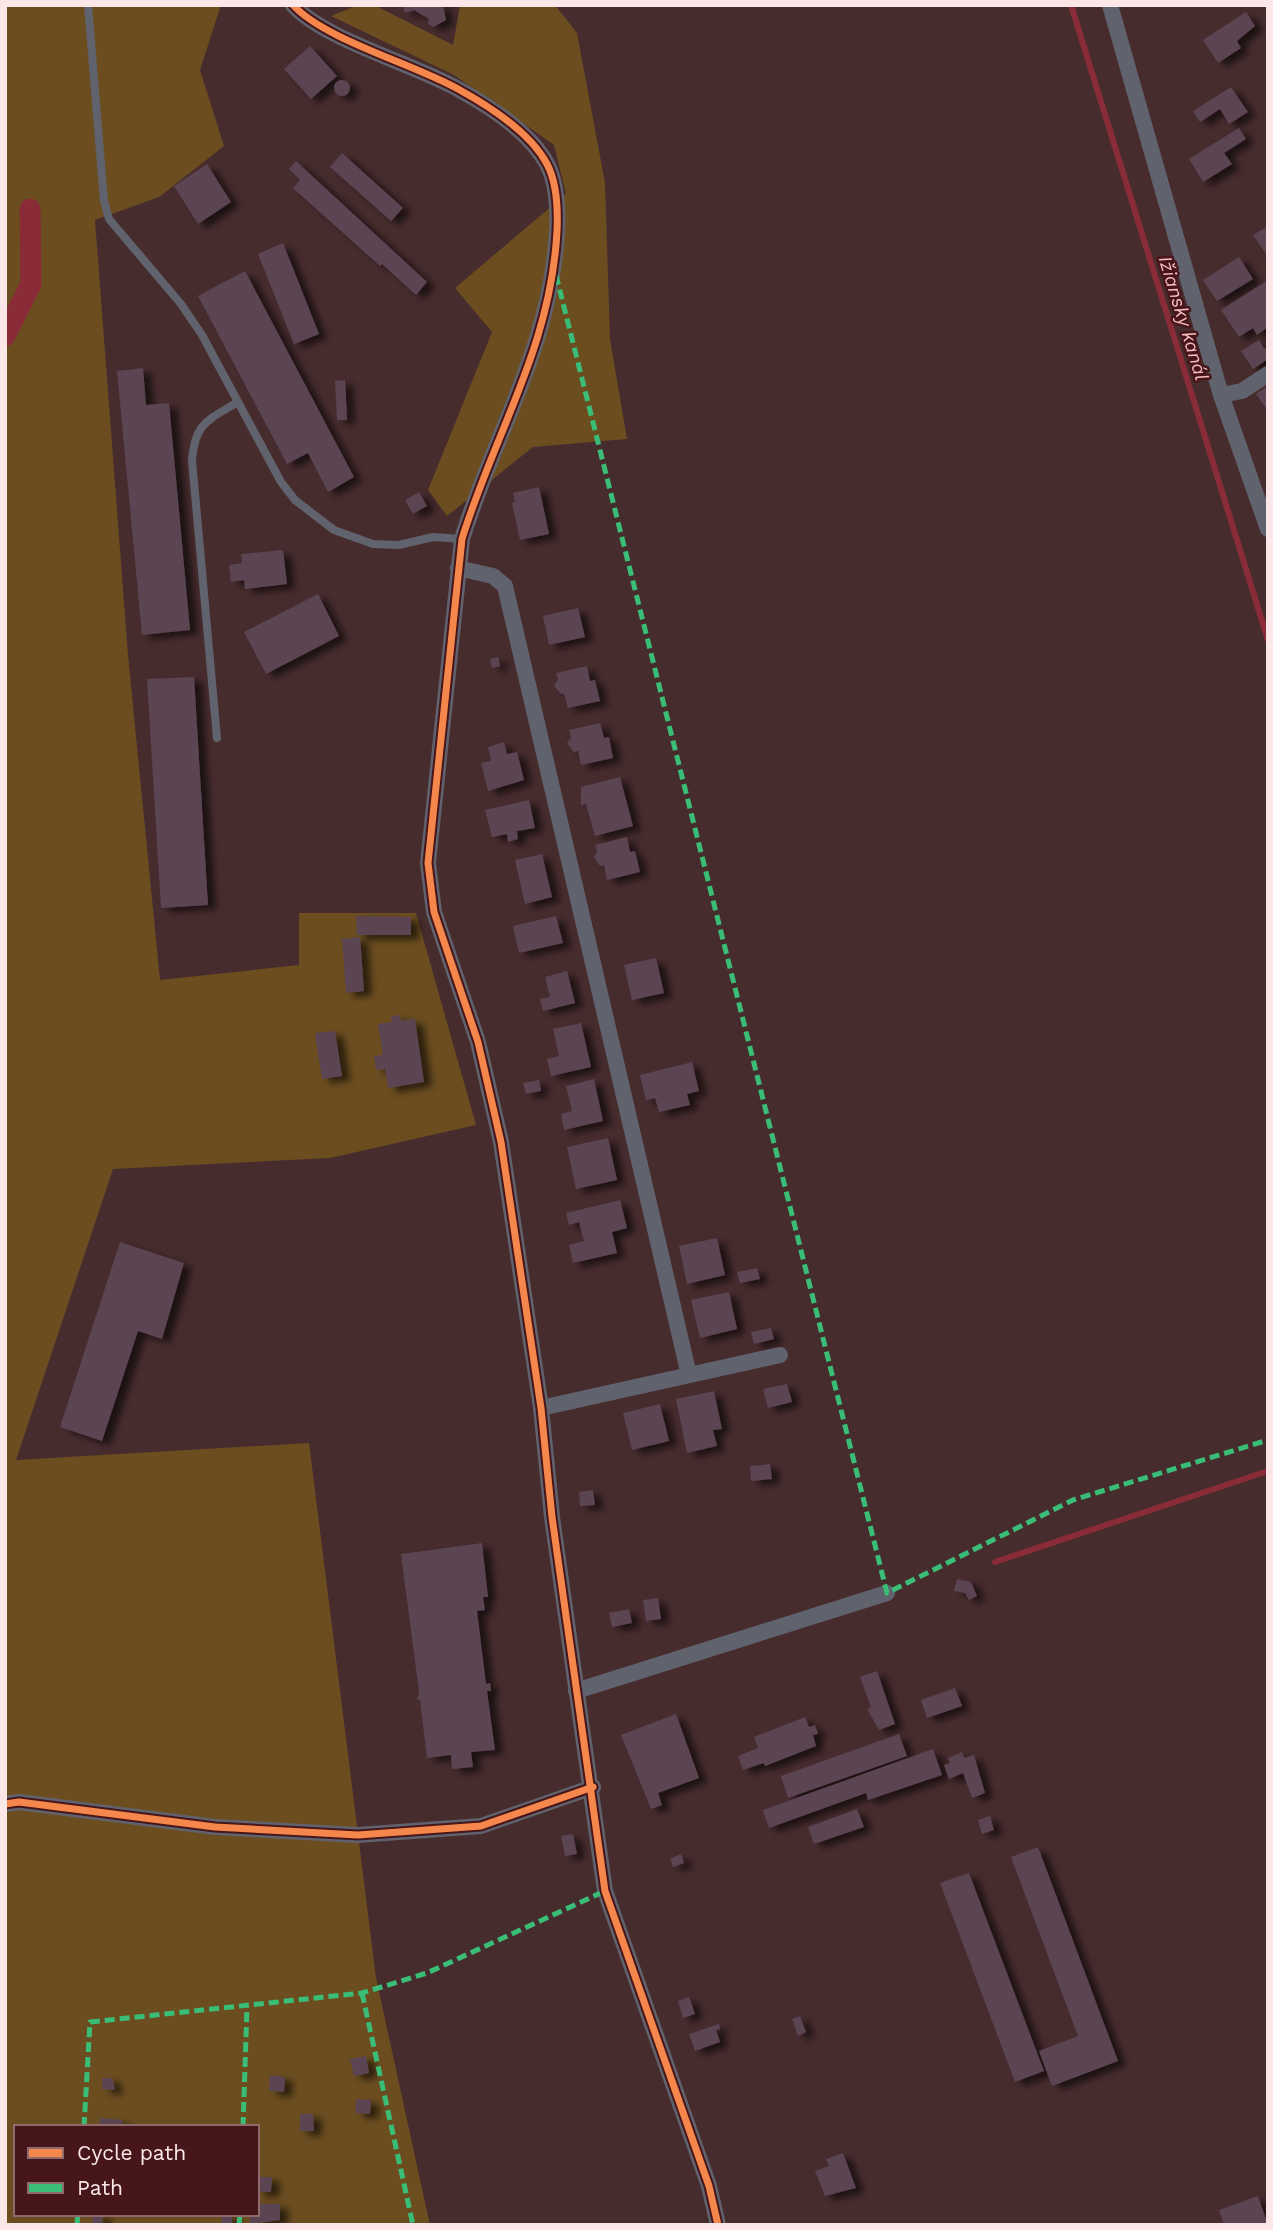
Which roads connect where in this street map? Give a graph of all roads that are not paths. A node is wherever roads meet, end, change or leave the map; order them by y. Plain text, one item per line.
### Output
1 (88, 5) edge
2 (293, 5) edge
3 (1110, 5) edge
4 (1268, 374) edge
5 (1221, 395) junction
6 (238, 402) junction
7 (1268, 529) edge
8 (462, 539) junction
9 (458, 568) junction
10 (217, 738) dead end
11 (780, 1355) dead end
12 (689, 1375) junction
13 (541, 1408) junction
14 (887, 1592) dead end
15 (576, 1691) junction
16 (593, 1787) junction
17 (5, 1804) edge
18 (718, 2225) edge

1 - 6 lane
2 - 8 street
3 - 5 street
4 - 5 street
5 - 7 street
6 - 8 lane
6 - 10 lane
8 - 9 street
9 - 12 street
9 - 13 street
11 - 12 street
12 - 13 street
13 - 15 street
14 - 15 street
15 - 16 street
16 - 17 street
16 - 18 street

